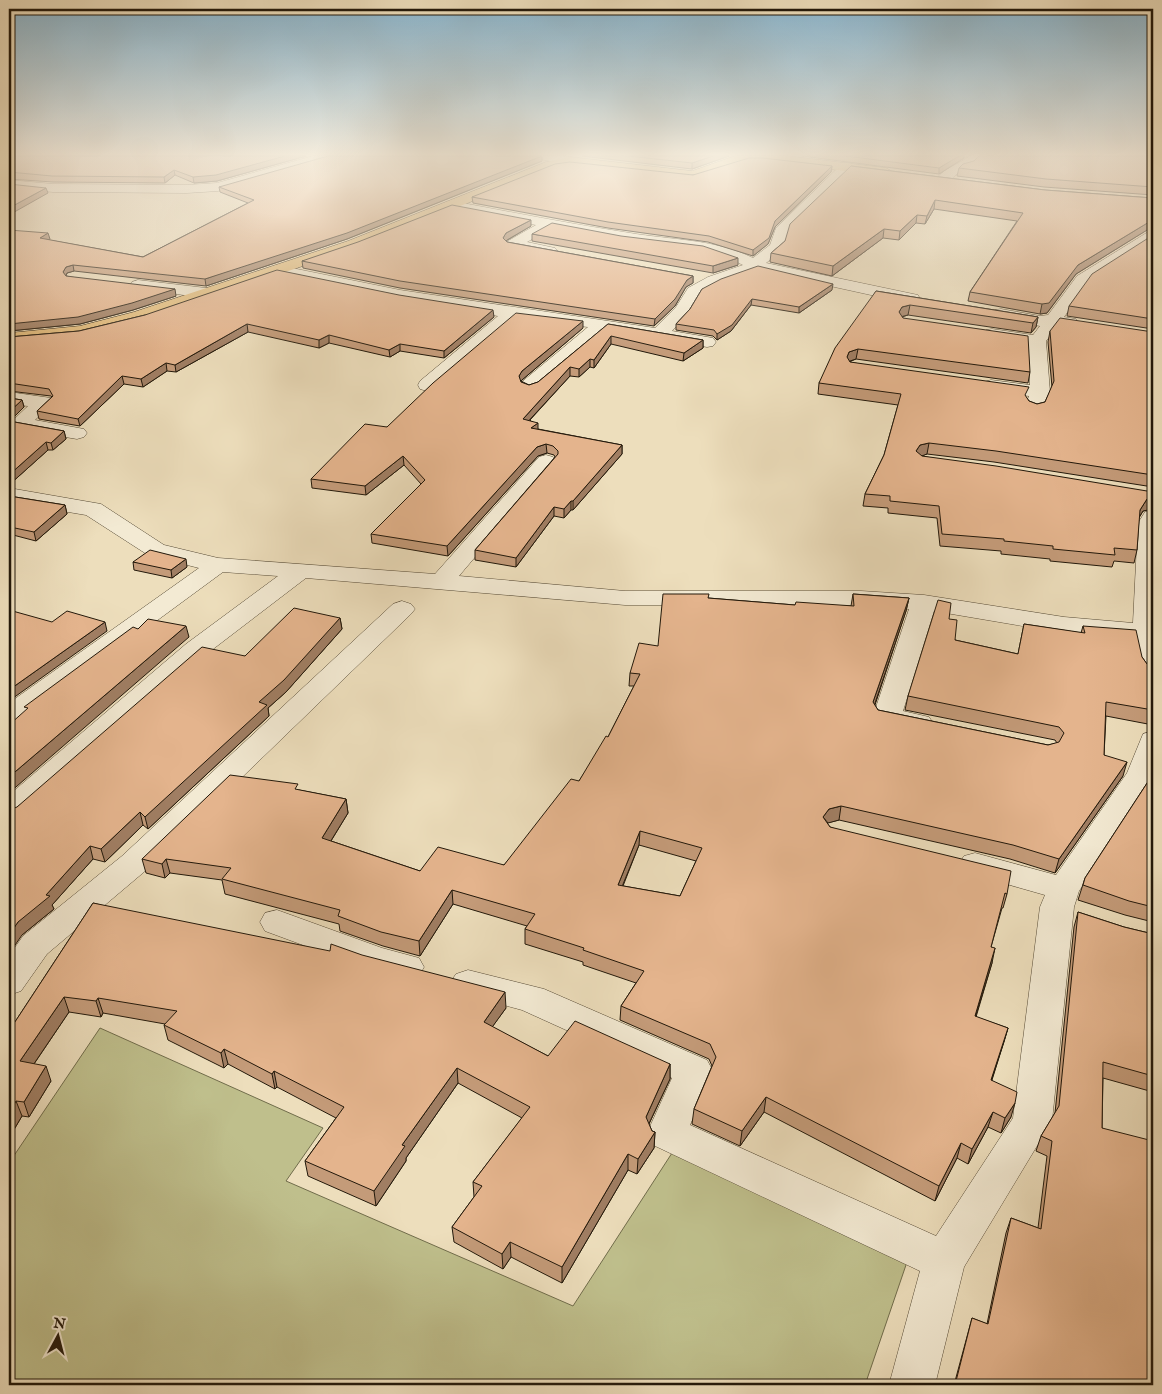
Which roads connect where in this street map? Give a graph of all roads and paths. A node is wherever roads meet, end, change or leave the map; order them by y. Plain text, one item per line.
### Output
1 (411, 221) edge
2 (539, 221) edge
3 (791, 221) edge
4 (550, 223) junction
5 (1153, 235) edge
6 (561, 253) edge
7 (754, 264) junction
8 (274, 270) junction
9 (685, 275) edge
10 (714, 280) junction
11 (121, 283) edge
12 (206, 293) junction
13 (932, 303) edge
14 (988, 312) edge
15 (512, 313) junction
16 (1053, 320) junction
17 (603, 324) junction
18 (1089, 326) edge
19 (973, 332) edge
20 (660, 334) junction
21 (9, 338) edge
22 (1038, 341) junction
23 (708, 342) dead end
24 (972, 383) edge
25 (427, 385) dead end
26 (530, 385) edge
27 (9, 398) edge
28 (77, 433) dead end
29 (546, 461) dead end
30 (9, 495) edge
31 (1153, 518) edge
32 (218, 565) junction
33 (301, 570) junction
34 (441, 582) junction
35 (924, 602) junction
36 (402, 609) dead end
37 (1149, 633) edge
38 (1153, 669) edge
39 (9, 716) edge
40 (943, 728) edge
41 (1149, 764) edge
42 (9, 811) edge
43 (943, 856) edge
44 (1068, 904) junction
45 (277, 922) dead end
46 (9, 982) edge
47 (944, 1261) junction
48 (912, 1385) edge

1 - 8 main road
2 - 4 street
3 - 7 street
4 - 6 street
4 - 7 street
5 - 16 street
7 - 10 street
7 - 13 street
8 - 12 main road
8 - 15 street
9 - 10 street
10 - 20 street
11 - 12 street
12 - 21 main road
14 - 16 street
15 - 17 street
15 - 25 street
16 - 18 street
16 - 22 street
17 - 20 street
17 - 26 street
19 - 22 street
20 - 23 street
22 - 24 street
27 - 28 street
29 - 34 street
30 - 32 street
31 - 37 street
32 - 33 street
32 - 39 street
33 - 34 street
33 - 42 street
34 - 35 street
35 - 37 street
35 - 40 street
36 - 46 street
37 - 38 street
41 - 44 street
43 - 44 street
44 - 47 street
45 - 47 street
47 - 48 street

